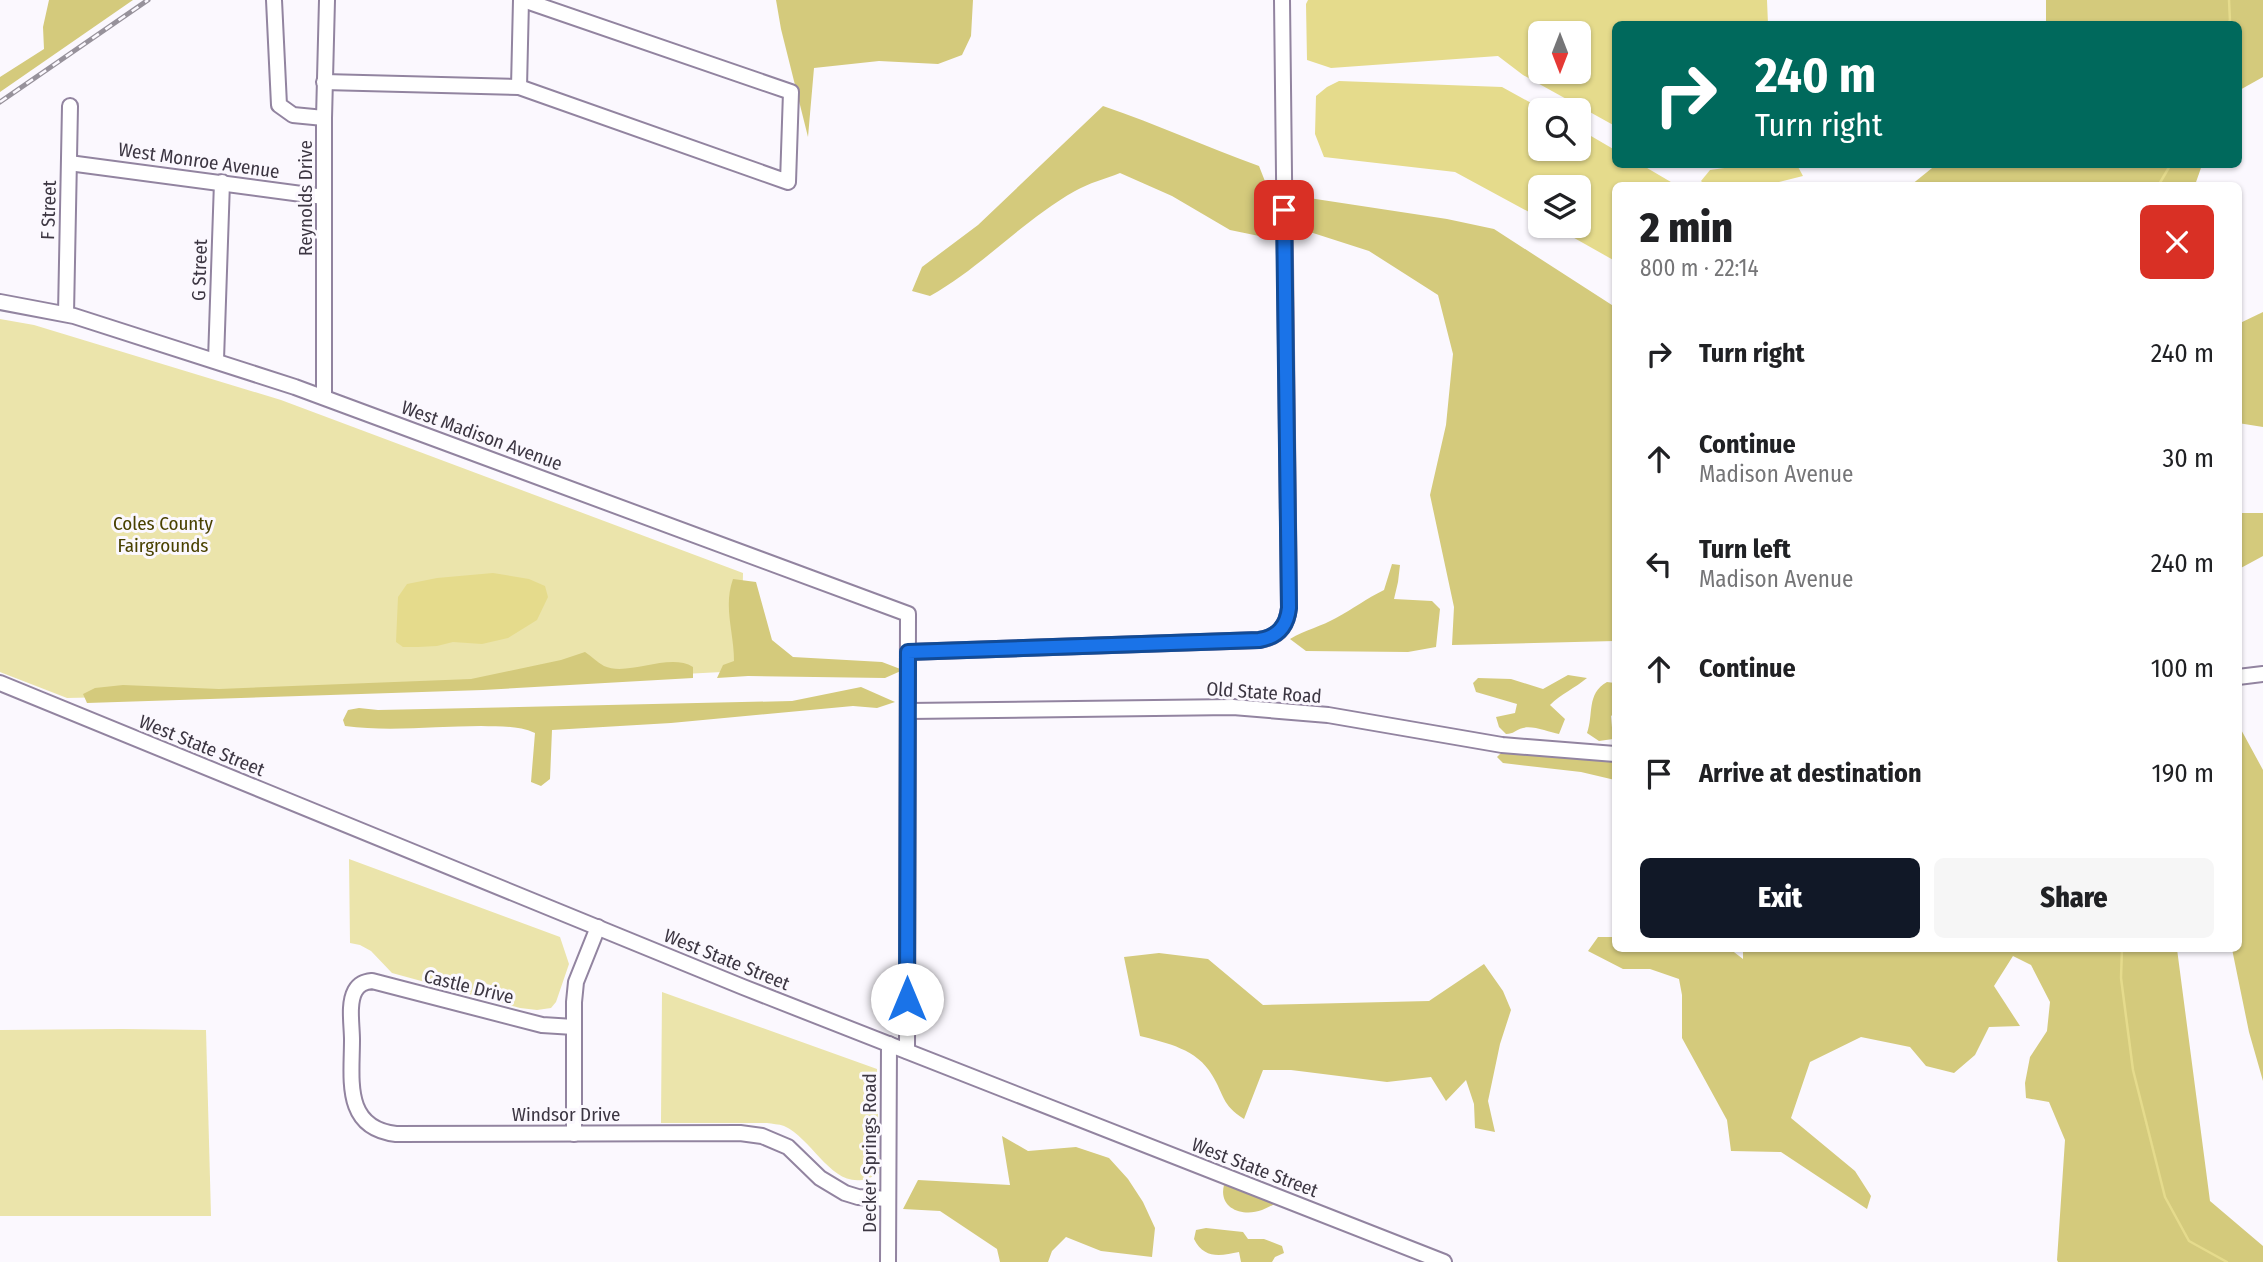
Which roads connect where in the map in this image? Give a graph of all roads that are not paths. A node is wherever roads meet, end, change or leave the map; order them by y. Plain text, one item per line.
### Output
1 (274, 0) edge
2 (327, 0) edge
3 (522, 0) edge
4 (1282, 0) edge
5 (324, 82) junction
6 (519, 87) junction
7 (70, 106) dead end
8 (324, 118) junction
9 (69, 163) junction
10 (222, 182) junction
11 (324, 197) junction
12 (0, 302) edge
13 (66, 314) junction
14 (216, 360) junction
15 (324, 397) junction
16 (908, 652) junction
17 (2263, 674) edge
18 (2242, 677) edge
19 (0, 683) edge
20 (908, 710) junction
21 (1612, 754) edge
22 (598, 927) junction
23 (356, 989) joint
24 (574, 1027) junction
25 (889, 1044) junction
26 (907, 1051) junction
27 (575, 1134) junction
28 (888, 1199) junction
29 (888, 1262) edge
30 (1444, 1262) edge

1 - 8 street
2 - 5 street, Reynolds Drive
3 - 6 street
3 - 6 street
4 - 16 street
5 - 6 street
5 - 8 street, Reynolds Drive
7 - 9 street, F Street
8 - 11 street, Reynolds Drive
9 - 10 street, West Monroe Avenue
9 - 13 street, F Street
10 - 11 street, West Monroe Avenue
10 - 14 street, G Street
11 - 15 street, Reynolds Drive
12 - 13 street, West Madison Avenue
13 - 14 street, West Madison Avenue
14 - 15 street, West Madison Avenue
15 - 16 street, West Madison Avenue
16 - 20 street
17 - 18 street
19 - 22 street, West State Street
20 - 21 street, Old State Road
20 - 26 street
22 - 24 street
22 - 25 street, West State Street
23 - 24 street, Castle Drive
23 - 27 street, Windsor Drive
24 - 27 street
25 - 26 street, West State Street
25 - 28 street, Decker Springs Road
26 - 30 street, West State Street
27 - 28 street, Windsor Drive
28 - 29 street, Decker Springs Road

